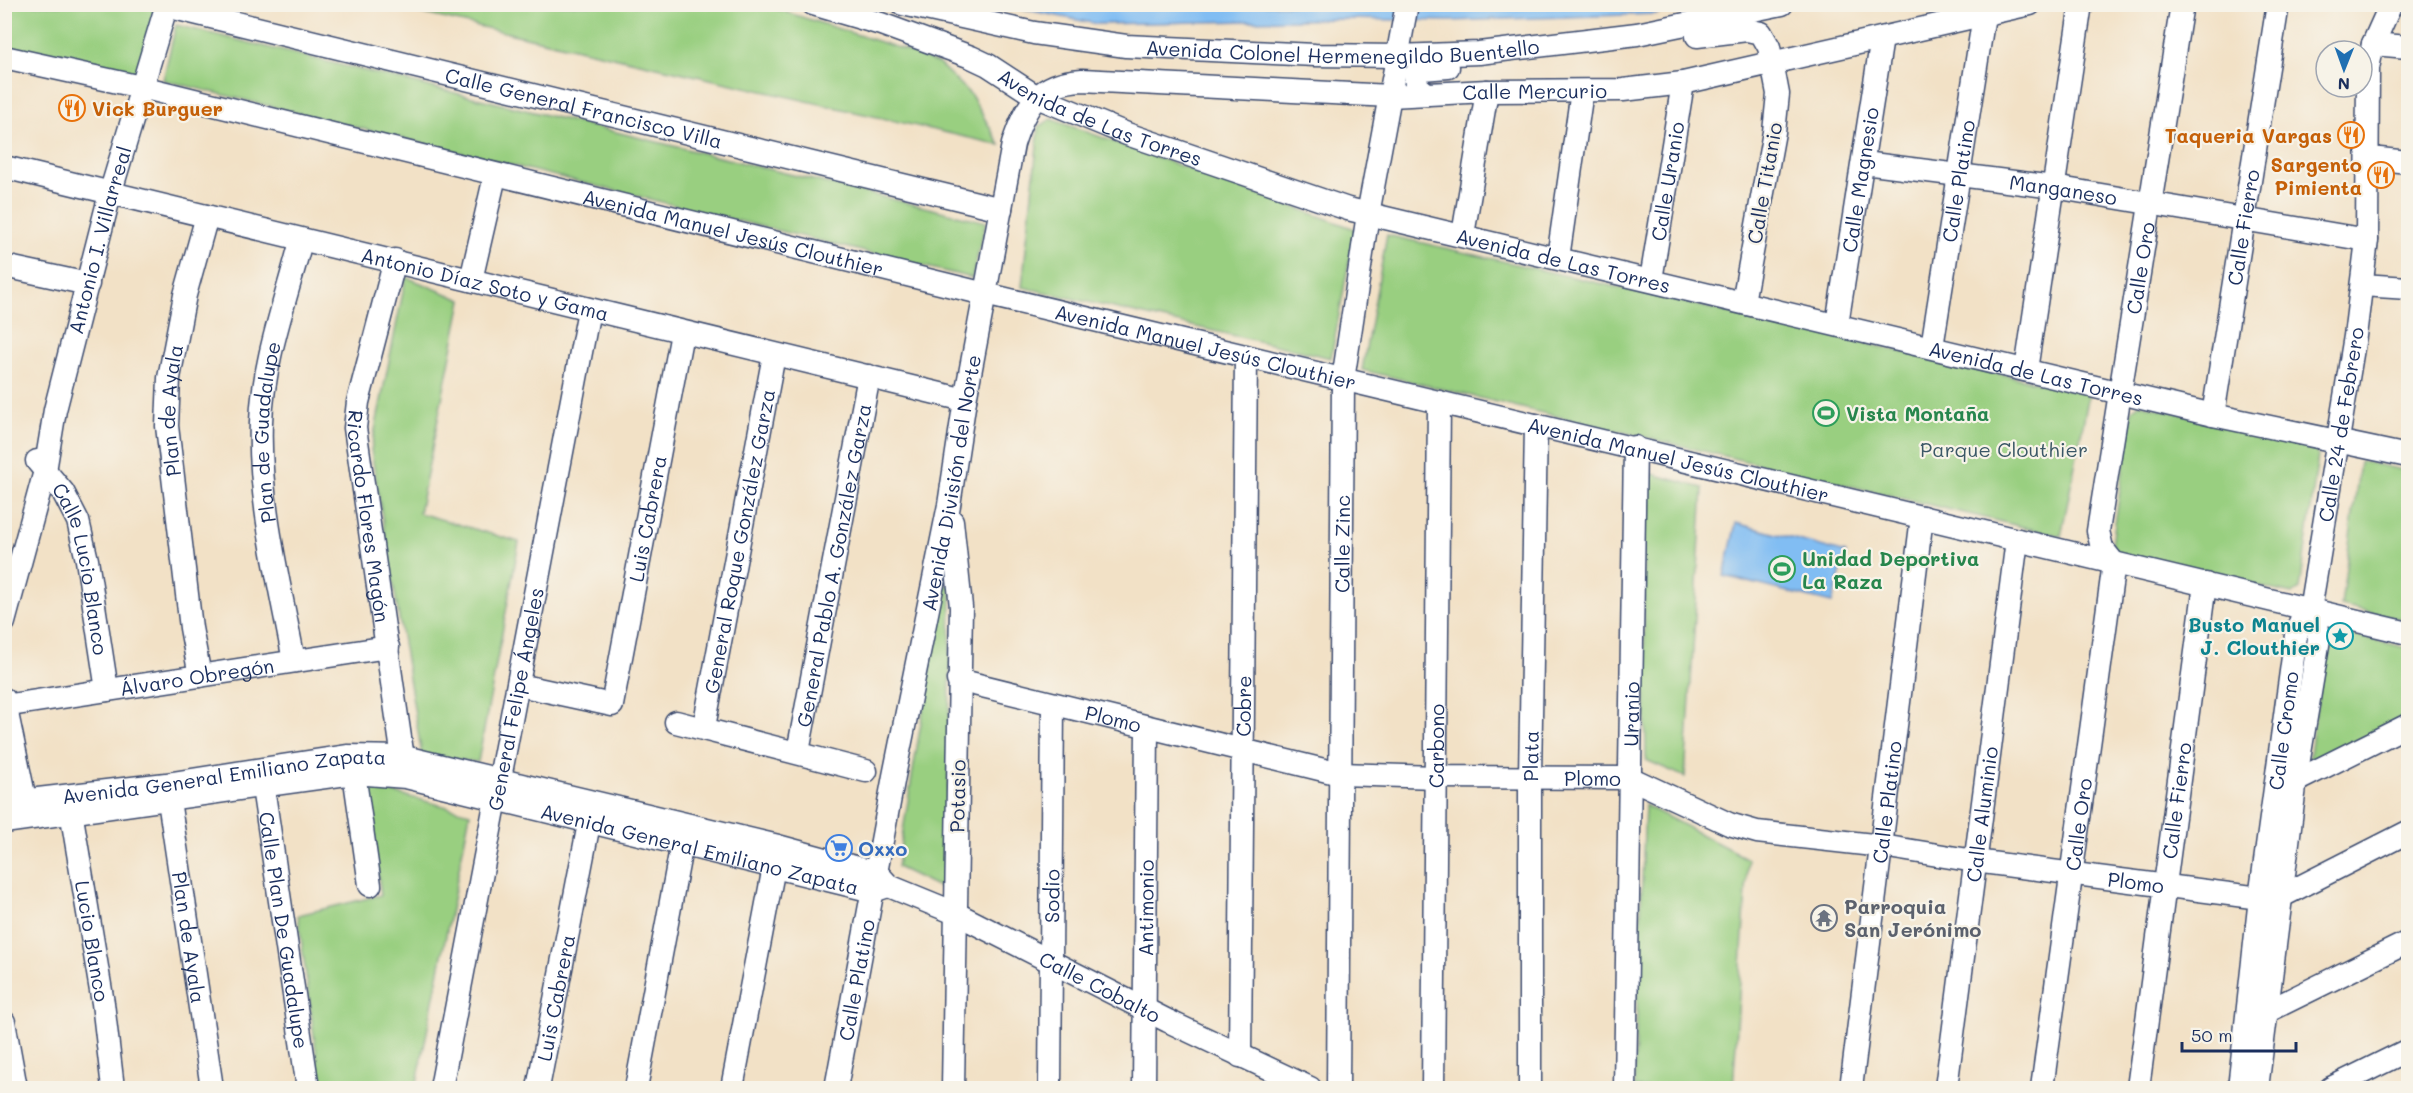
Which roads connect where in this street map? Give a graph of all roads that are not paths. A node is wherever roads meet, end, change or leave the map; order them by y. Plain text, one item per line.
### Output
1 (813, 4) edge
2 (903, 4) edge
3 (1407, 4) edge
4 (1782, 4) edge
5 (2030, 4) edge
6 (2081, 4) edge
7 (2182, 4) edge
8 (2278, 4) edge
9 (2391, 4) edge
10 (166, 5) edge
11 (1984, 15) junction
12 (1661, 30) junction
13 (1882, 38) junction
14 (2374, 42) edge
15 (2374, 44) edge
16 (1400, 47) junction
17 (2409, 47) edge
18 (1479, 53) junction
19 (4, 57) edge
20 (1773, 64) junction
21 (1683, 83) junction
22 (141, 87) junction
23 (1487, 91) junction
24 (1582, 91) junction
25 (1427, 94) junction
26 (1390, 96) junction
27 (1037, 97) junction
28 (2367, 99) edge
29 (2370, 159) junction
30 (2409, 162) edge
31 (1864, 163) junction
32 (4, 167) edge
33 (495, 176) junction
34 (1960, 176) junction
35 (2055, 187) junction
36 (110, 194) junction
37 (2150, 204) junction
38 (1001, 209) junction
39 (1368, 214) junction
40 (207, 216) junction
41 (2244, 220) junction
42 (1463, 235) junction
43 (301, 240) junction
44 (2367, 240) junction
45 (1558, 258) junction
46 (395, 260) junction
47 (4, 266) edge
48 (471, 280) junction
49 (1651, 280) junction
50 (88, 284) junction
51 (2362, 285) junction
52 (2409, 288) edge
53 (985, 294) junction
54 (1743, 302) junction
55 (589, 310) junction
56 (1837, 324) junction
57 (682, 333) junction
58 (1932, 347) junction
59 (774, 355) junction
60 (1246, 356) junction
61 (2026, 370) junction
62 (869, 376) junction
63 (1343, 380) junction
64 (2122, 392) junction
65 (965, 400) junction
66 (1439, 402) junction
67 (2213, 415) junction
68 (1536, 425) junction
69 (2338, 443) junction
70 (1635, 447) junction
71 (43, 456) junction
72 (2409, 456) edge
73 (949, 505) junction
74 (1922, 517) junction
75 (2098, 531) junction
76 (2017, 540) junction
77 (2057, 550) junction
78 (2114, 563) junction
79 (4, 564) edge
80 (2205, 584) junction
81 (2310, 609) junction
82 (4, 622) edge
83 (2409, 633) edge
84 (388, 646) junction
85 (294, 661) junction
86 (200, 676) junction
87 (958, 680) junction
88 (519, 685) junction
89 (107, 690) junction
90 (5, 703) edge
91 (1053, 704) junction
92 (676, 722) dead end
93 (2409, 725) edge
94 (704, 727) junction
95 (1147, 727) junction
96 (1244, 750) junction
97 (798, 752) junction
98 (405, 767) junction
99 (866, 771) dead end
100 (354, 773) junction
101 (1340, 774) junction
102 (1530, 776) junction
103 (1436, 777) junction
104 (1630, 777) junction
105 (262, 779) junction
106 (2296, 781) junction
107 (499, 791) junction
108 (167, 792) junction
109 (70, 804) junction
110 (20, 808) edge
111 (591, 812) junction
112 (4, 822) edge
113 (2409, 832) edge
114 (682, 843) junction
115 (1882, 846) junction
116 (776, 856) junction
117 (1975, 861) junction
118 (2070, 873) junction
119 (880, 883) junction
120 (370, 885) dead end
121 (2166, 887) junction
122 (2271, 897) junction
123 (955, 913) junction
124 (2409, 942) edge
125 (1052, 962) junction
126 (1144, 1008) junction
127 (2266, 1012) junction
128 (4, 1023) edge
129 (2409, 1050) edge
130 (1240, 1056) junction
131 (16, 1089) edge
132 (113, 1089) edge
133 (212, 1089) edge
134 (308, 1089) edge
135 (441, 1089) edge
136 (538, 1089) edge
137 (636, 1089) edge
138 (732, 1089) edge
139 (836, 1089) edge
140 (953, 1089) edge
141 (1050, 1089) edge
142 (1144, 1089) edge
143 (1310, 1089) edge
144 (1338, 1089) edge
145 (1433, 1089) edge
146 (1530, 1089) edge
147 (1625, 1089) edge
148 (1851, 1089) edge
149 (1946, 1089) edge
150 (2042, 1089) edge
151 (2138, 1089) edge
152 (2239, 1089) edge
153 (2257, 1089) edge
154 (2331, 1089) edge

1 - 27 street, Avenida de Las Torres
2 - 16 street, Avenida Colonel Hermenegildo Buentello
3 - 16 street, Calle Zinc
4 - 12 street, Avenida Colonel Hermenegildo Buentello
5 - 11 street, Calle Mercurio
6 - 35 street
7 - 37 street, Calle Oro
8 - 41 street, Calle Fierro
9 - 14 street, Calle 24 de Febrero
10 - 22 street, Antonio I. Villarreal
10 - 38 street, Calle General Francisco Villa
11 - 13 street, Calle Mercurio
11 - 34 street, Calle Platino
12 - 18 street, Avenida Colonel Hermenegildo Buentello
12 - 20 street, Calle Titanio
13 - 20 street, Calle Mercurio
13 - 31 street, Calle Magnesio
15 - 17 street
16 - 18 street, Avenida Colonel Hermenegildo Buentello
16 - 26 street, Calle Zinc
18 - 25 street
19 - 22 street, Avenida Manuel Jesús Clouthier
20 - 21 street, Calle Mercurio
20 - 54 street, Calle Titanio
21 - 24 street, Calle Mercurio
21 - 49 street, Calle Uranio
22 - 33 street, Avenida Manuel Jesús Clouthier
22 - 36 street, Antonio I. Villarreal
23 - 24 street, Calle Mercurio
23 - 25 street, Calle Mercurio
23 - 42 street
24 - 45 street
25 - 26 street, Calle Mercurio
26 - 27 street, Calle Mercurio
26 - 39 street, Calle Zinc
27 - 38 street, Avenida División del Norte
27 - 39 street, Avenida de Las Torres
28 - 29 street, Calle 24 de Febrero
29 - 30 street
29 - 44 street, Calle 24 de Febrero
31 - 34 street, Manganeso
31 - 56 street, Calle Magnesio
32 - 36 street, Antonio Díaz Soto y Gama
33 - 48 street
33 - 53 street, Avenida Manuel Jesús Clouthier
34 - 35 street, Manganeso
34 - 58 street, Calle Platino
35 - 37 street, Manganeso
35 - 61 street
36 - 40 street, Antonio Díaz Soto y Gama
36 - 50 street, Antonio I. Villarreal
37 - 41 street, Manganeso
37 - 64 street, Calle Oro
38 - 53 street, Avenida División del Norte
39 - 42 street, Avenida de Las Torres
39 - 63 street, Calle Zinc
40 - 43 street, Antonio Díaz Soto y Gama
40 - 86 street, Plan de Ayala
41 - 44 street, Manganeso
41 - 67 street, Calle Fierro
42 - 45 street, Avenida de Las Torres
43 - 46 street, Antonio Díaz Soto y Gama
43 - 85 street, Plan de Guadalupe
44 - 51 street, Calle 24 de Febrero
45 - 49 street, Avenida de Las Torres
46 - 48 street, Antonio Díaz Soto y Gama
46 - 84 street, Ricardo Flores Magón
47 - 50 street
48 - 55 street, Antonio Díaz Soto y Gama
49 - 54 street, Avenida de Las Torres
50 - 71 street, Antonio I. Villarreal
51 - 52 street
51 - 69 street, Calle 24 de Febrero
53 - 60 street, Avenida Manuel Jesús Clouthier
53 - 65 street, Avenida División del Norte
54 - 56 street, Avenida de Las Torres
55 - 57 street, Antonio Díaz Soto y Gama
55 - 88 street, General Felipe Ángeles
56 - 58 street, Avenida de Las Torres
57 - 59 street, Antonio Díaz Soto y Gama
57 - 88 street, Luis Cabrera
58 - 61 street, Avenida de Las Torres
59 - 62 street, Antonio Díaz Soto y Gama
59 - 94 street, General Roque González Garza
60 - 63 street, Avenida Manuel Jesús Clouthier
60 - 96 street, Cobre
61 - 64 street, Avenida de Las Torres
62 - 65 street, Antonio Díaz Soto y Gama
62 - 97 street, General Pablo A. González Garza
63 - 66 street, Avenida Manuel Jesús Clouthier
63 - 101 street, Calle Zinc
64 - 67 street, Avenida de Las Torres
64 - 75 street, Calle Oro
65 - 73 street, Avenida División del Norte
66 - 68 street, Avenida Manuel Jesús Clouthier
66 - 103 street, Carbono
67 - 69 street, Avenida de Las Torres
68 - 70 street, Avenida Manuel Jesús Clouthier
68 - 102 street, Plata
69 - 72 street, Avenida de Las Torres
69 - 81 street, Calle 24 de Febrero
70 - 74 street, Avenida Manuel Jesús Clouthier
70 - 104 street, Uranio
71 - 79 street, Antonio I. Villarreal
71 - 82 street, Antonio I. Villarreal
71 - 89 street, Calle Lucio Blanco
73 - 87 street, Potasio
73 - 119 street, Avenida División del Norte
74 - 76 street, Avenida Manuel Jesús Clouthier
74 - 115 street, Calle Platino
75 - 77 street
75 - 78 street
76 - 77 street, Avenida Manuel Jesús Clouthier
76 - 117 street, Calle Aluminio
77 - 78 street, Avenida Manuel Jesús Clouthier
78 - 80 street, Avenida Manuel Jesús Clouthier
78 - 118 street, Calle Oro
80 - 81 street, Avenida Manuel Jesús Clouthier
80 - 121 street, Calle Fierro
81 - 83 street, Avenida Manuel Jesús Clouthier
81 - 106 street, Calle Cromo
81 - 122 street, Calle Cromo
84 - 85 street, Álvaro Obregón
84 - 98 street, Ricardo Flores Magón
85 - 86 street, Álvaro Obregón
86 - 89 street, Álvaro Obregón
87 - 91 street, Plomo
87 - 123 street, Potasio
88 - 107 street, General Felipe Ángeles
89 - 90 street, Álvaro Obregón
90 - 110 street
91 - 95 street, Plomo
91 - 125 street, Sodio
92 - 94 street
93 - 106 street
94 - 97 street
95 - 96 street, Plomo
95 - 126 street, Antimonio
96 - 101 street, Plomo
96 - 130 street, Cobre
97 - 99 street
98 - 100 street, Avenida General Emiliano Zapata
98 - 105 street, Avenida General Emiliano Zapata
98 - 107 street, Avenida General Emiliano Zapata
100 - 105 street, Avenida General Emiliano Zapata
100 - 120 street
101 - 103 street, Plomo
101 - 144 street, Calle Zinc
102 - 103 street, Plomo
102 - 104 street, Plomo
102 - 146 street, Plata
103 - 145 street, Carbono
104 - 115 street, Plomo
104 - 147 street, Uranio
105 - 108 street, Avenida General Emiliano Zapata
105 - 134 street, Calle Plan De Guadalupe
106 - 122 street, Calle Cromo
107 - 111 street, Avenida General Emiliano Zapata
107 - 135 street, General Felipe Ángeles
108 - 109 street, Avenida General Emiliano Zapata
108 - 133 street, Plan de Ayala
109 - 110 street, Avenida General Emiliano Zapata
109 - 132 street, Lucio Blanco
110 - 112 street, Avenida General Emiliano Zapata
111 - 114 street, Avenida General Emiliano Zapata
111 - 116 street, Avenida General Emiliano Zapata
111 - 136 street, Luis Cabrera
113 - 122 street
114 - 116 street, Avenida General Emiliano Zapata
114 - 137 street
115 - 117 street, Plomo
115 - 148 street, Calle Platino
116 - 119 street, Avenida General Emiliano Zapata
116 - 138 street
117 - 118 street, Plomo
117 - 149 street, Calle Aluminio
118 - 121 street, Plomo
118 - 150 street, Calle Oro
119 - 123 street, Calle Cobalto
119 - 139 street, Calle Platino
121 - 122 street, Plomo
121 - 151 street, Calle Fierro
122 - 127 street, Calle Cromo
122 - 152 street, Calle Cromo
123 - 125 street, Calle Cobalto
123 - 140 street, Potasio
124 - 127 street
125 - 126 street, Calle Cobalto
125 - 141 street, Sodio
126 - 130 street, Calle Cobalto
126 - 142 street, Antimonio
127 - 153 street, Calle Cromo
128 - 131 street
129 - 154 street
130 - 143 street, Calle Cobalto

